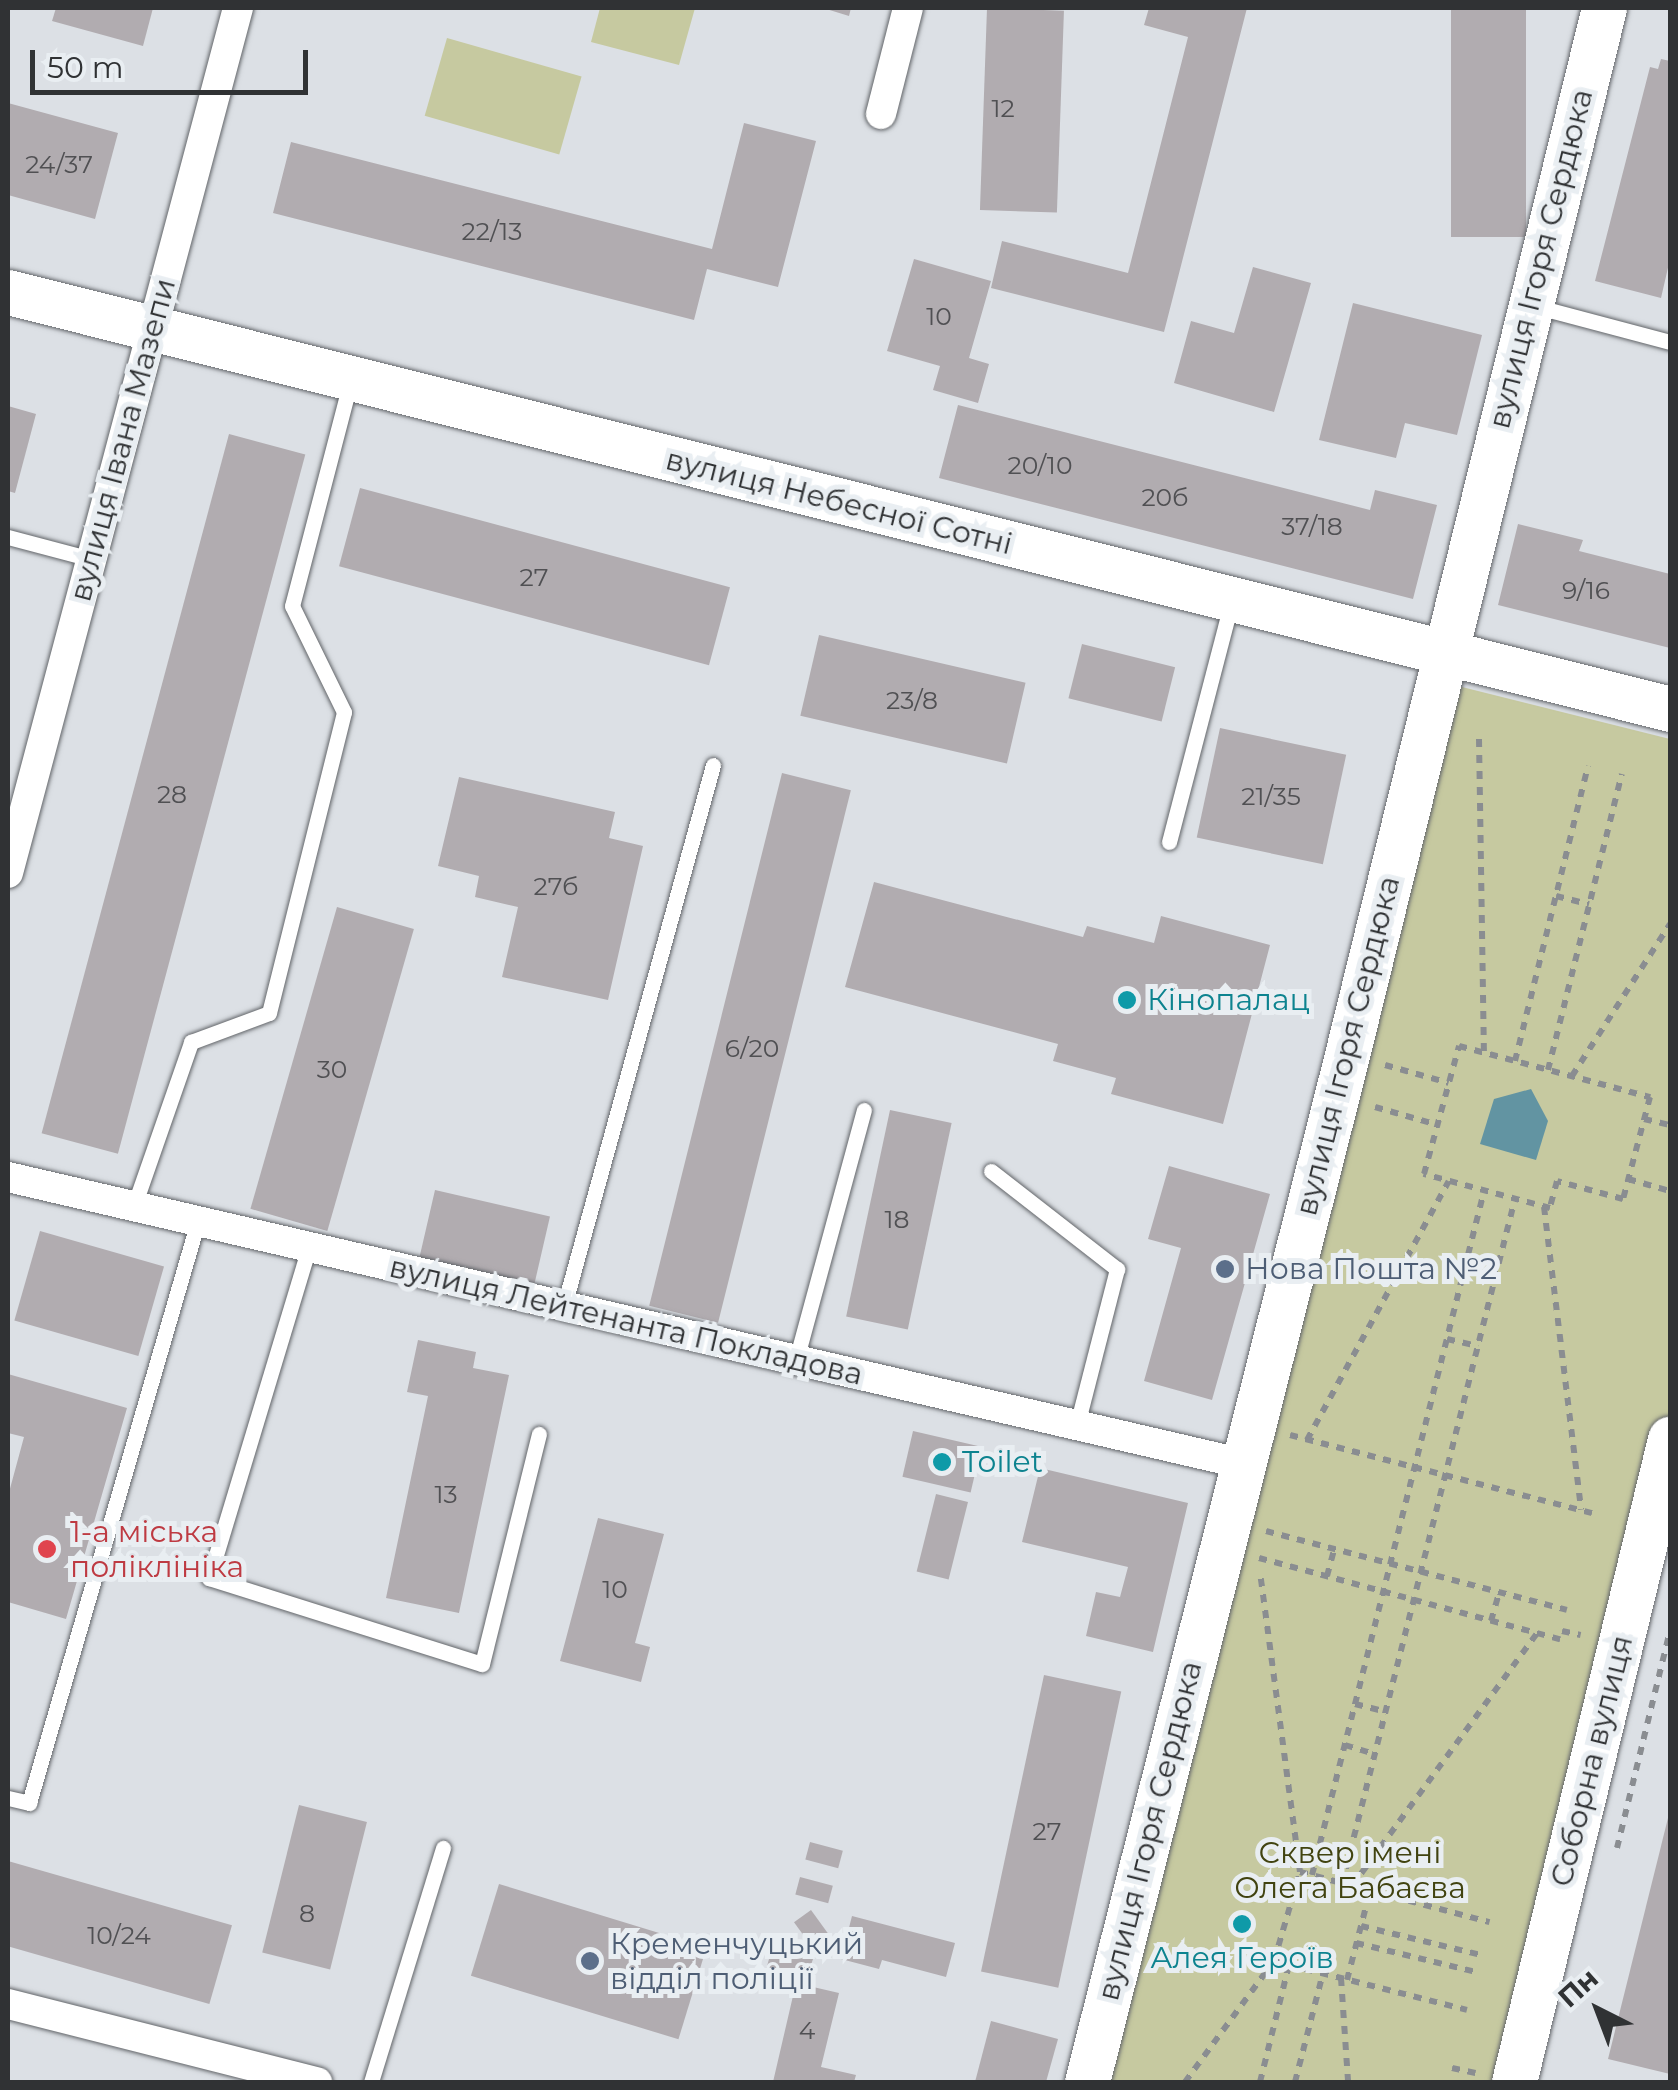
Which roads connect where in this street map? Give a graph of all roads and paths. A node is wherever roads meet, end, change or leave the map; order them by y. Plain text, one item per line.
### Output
1 (238, 8) edge
2 (908, 8) edge
3 (1604, 8) edge
4 (880, 114) dead end
5 (8, 292) edge
6 (1530, 305) junction
7 (152, 330) junction
8 (1670, 342) edge
9 (350, 380) junction
10 (8, 537) edge
11 (91, 559) junction
12 (1232, 600) junction
13 (1444, 653) junction
14 (1670, 708) edge
15 (1479, 739) dead end
16 (713, 765) dead end
17 (1588, 766) dead end
18 (1622, 774) dead end
19 (1168, 842) dead end
20 (8, 872) edge
21 (1556, 896) junction
22 (1590, 904) junction
23 (1670, 924) edge
24 (1484, 1053) junction
25 (1515, 1061) junction
26 (1379, 1064) dead end
27 (1548, 1070) junction
28 (1572, 1076) junction
29 (1449, 1083) junction
30 (1368, 1106) dead end
31 (864, 1110) dead end
32 (1644, 1119) junction
33 (1438, 1124) junction
34 (1670, 1125) edge
35 (990, 1172) dead end
36 (8, 1177) edge
37 (1628, 1180) junction
38 (1449, 1181) junction
39 (1484, 1190) junction
40 (1670, 1191) edge
41 (1516, 1199) junction
42 (134, 1206) junction
43 (1544, 1206) junction
44 (198, 1221) junction
45 (309, 1247) junction
46 (564, 1306) junction
47 (1447, 1339) junction
48 (1478, 1346) junction
49 (796, 1360) junction
50 (1077, 1426) junction
51 (539, 1434) dead end
52 (1284, 1434) dead end
53 (1670, 1439) edge
54 (1307, 1440) junction
55 (1244, 1464) junction
56 (1415, 1467) junction
57 (1446, 1475) junction
58 (1581, 1510) junction
59 (1592, 1512) dead end
60 (1260, 1530) dead end
61 (1334, 1549) junction
62 (1390, 1564) junction
63 (1656, 1565) edge
64 (1421, 1572) junction
65 (1327, 1576) junction
66 (1384, 1592) junction
67 (1499, 1592) junction
68 (1414, 1600) junction
69 (1567, 1610) dead end
70 (1492, 1620) junction
71 (1537, 1632) junction
72 (1560, 1639) dead end
73 (1355, 1704) junction
74 (1386, 1712) junction
75 (1345, 1745) junction
76 (1375, 1754) junction
77 (8, 1798) edge
78 (443, 1848) dead end
79 (1300, 1872) junction
80 (1312, 1875) junction
81 (1342, 1884) junction
82 (1352, 1886) junction
83 (1370, 1891) junction
84 (1489, 1922) dead end
85 (1361, 1926) junction
86 (1356, 1943) junction
87 (1481, 1954) dead end
88 (1274, 1961) junction
89 (1289, 1965) junction
90 (1476, 1972) dead end
91 (1323, 1973) junction
92 (1344, 1979) junction
93 (8, 2004) edge
94 (1467, 2010) dead end
95 (317, 2082) edge
96 (371, 2082) edge
97 (1087, 2082) edge
98 (1185, 2082) edge
99 (1260, 2082) edge
100 (1295, 2082) edge
101 (1348, 2082) edge
102 (1514, 2082) edge

1 - 7 street, вулиця Івана Мазепи
2 - 4 street
3 - 6 street, вулиця Ігоря Сердюка
5 - 7 street, вулиця Небесної Сотні
6 - 8 lane
6 - 13 street, вулиця Ігоря Сердюка
7 - 9 street, вулиця Небесної Сотні
7 - 11 street, вулиця Івана Мазепи
9 - 12 street, вулиця Небесної Сотні
9 - 42 lane
10 - 11 lane
11 - 20 street, вулиця Івана Мазепи
12 - 13 street, вулиця Небесної Сотні
12 - 19 lane
13 - 14 street, вулиця Небесної Сотні
13 - 55 street, вулиця Ігоря Сердюка
15 - 24 path
16 - 46 lane
17 - 21 path
18 - 22 path
21 - 22 path
21 - 25 path
22 - 27 path
23 - 28 path
24 - 25 path
24 - 29 path
25 - 27 path
26 - 29 path
27 - 28 path
28 - 32 path
29 - 33 path
30 - 33 path
31 - 49 lane
32 - 34 path
32 - 37 path
33 - 38 path
35 - 50 lane
36 - 42 street, вулиця Лейтенанта Покладова
37 - 40 path
37 - 43 path
38 - 39 path
38 - 54 path
39 - 41 path
39 - 47 path
41 - 43 path
41 - 48 path
42 - 44 street, вулиця Лейтенанта Покладова
43 - 58 path
44 - 45 street, вулиця Лейтенанта Покладова
44 - 77 lane
45 - 46 street, вулиця Лейтенанта Покладова
45 - 51 lane
46 - 49 street, вулиця Лейтенанта Покладова
47 - 48 path
47 - 56 path
48 - 57 path
49 - 50 street, вулиця Лейтенанта Покладова
50 - 55 street, вулиця Лейтенанта Покладова
52 - 54 path
53 - 63 street, Соборна вулиця
54 - 56 path
55 - 97 street, вулиця Ігоря Сердюка
56 - 57 path
56 - 62 path
57 - 58 path
57 - 64 path
58 - 59 path
60 - 61 path
61 - 62 path
61 - 65 path
62 - 64 path
62 - 66 path
63 - 102 street, Соборна вулиця
64 - 67 path
64 - 68 path
65 - 66 path
65 - 79 path
66 - 68 path
66 - 73 path
67 - 69 path
67 - 70 path
68 - 70 path
68 - 74 path
70 - 71 path
71 - 72 path
71 - 82 path
73 - 74 path
73 - 75 path
74 - 76 path
75 - 76 path
75 - 80 path
76 - 81 path
78 - 96 lane
79 - 80 path
79 - 88 path
80 - 81 path
81 - 82 path
82 - 83 path
83 - 84 path
83 - 85 path
85 - 86 path
85 - 87 path
86 - 90 path
86 - 92 path
88 - 89 path
88 - 98 path
89 - 91 path
89 - 99 path
91 - 92 path
91 - 100 path
92 - 94 path
92 - 101 path
93 - 95 street

